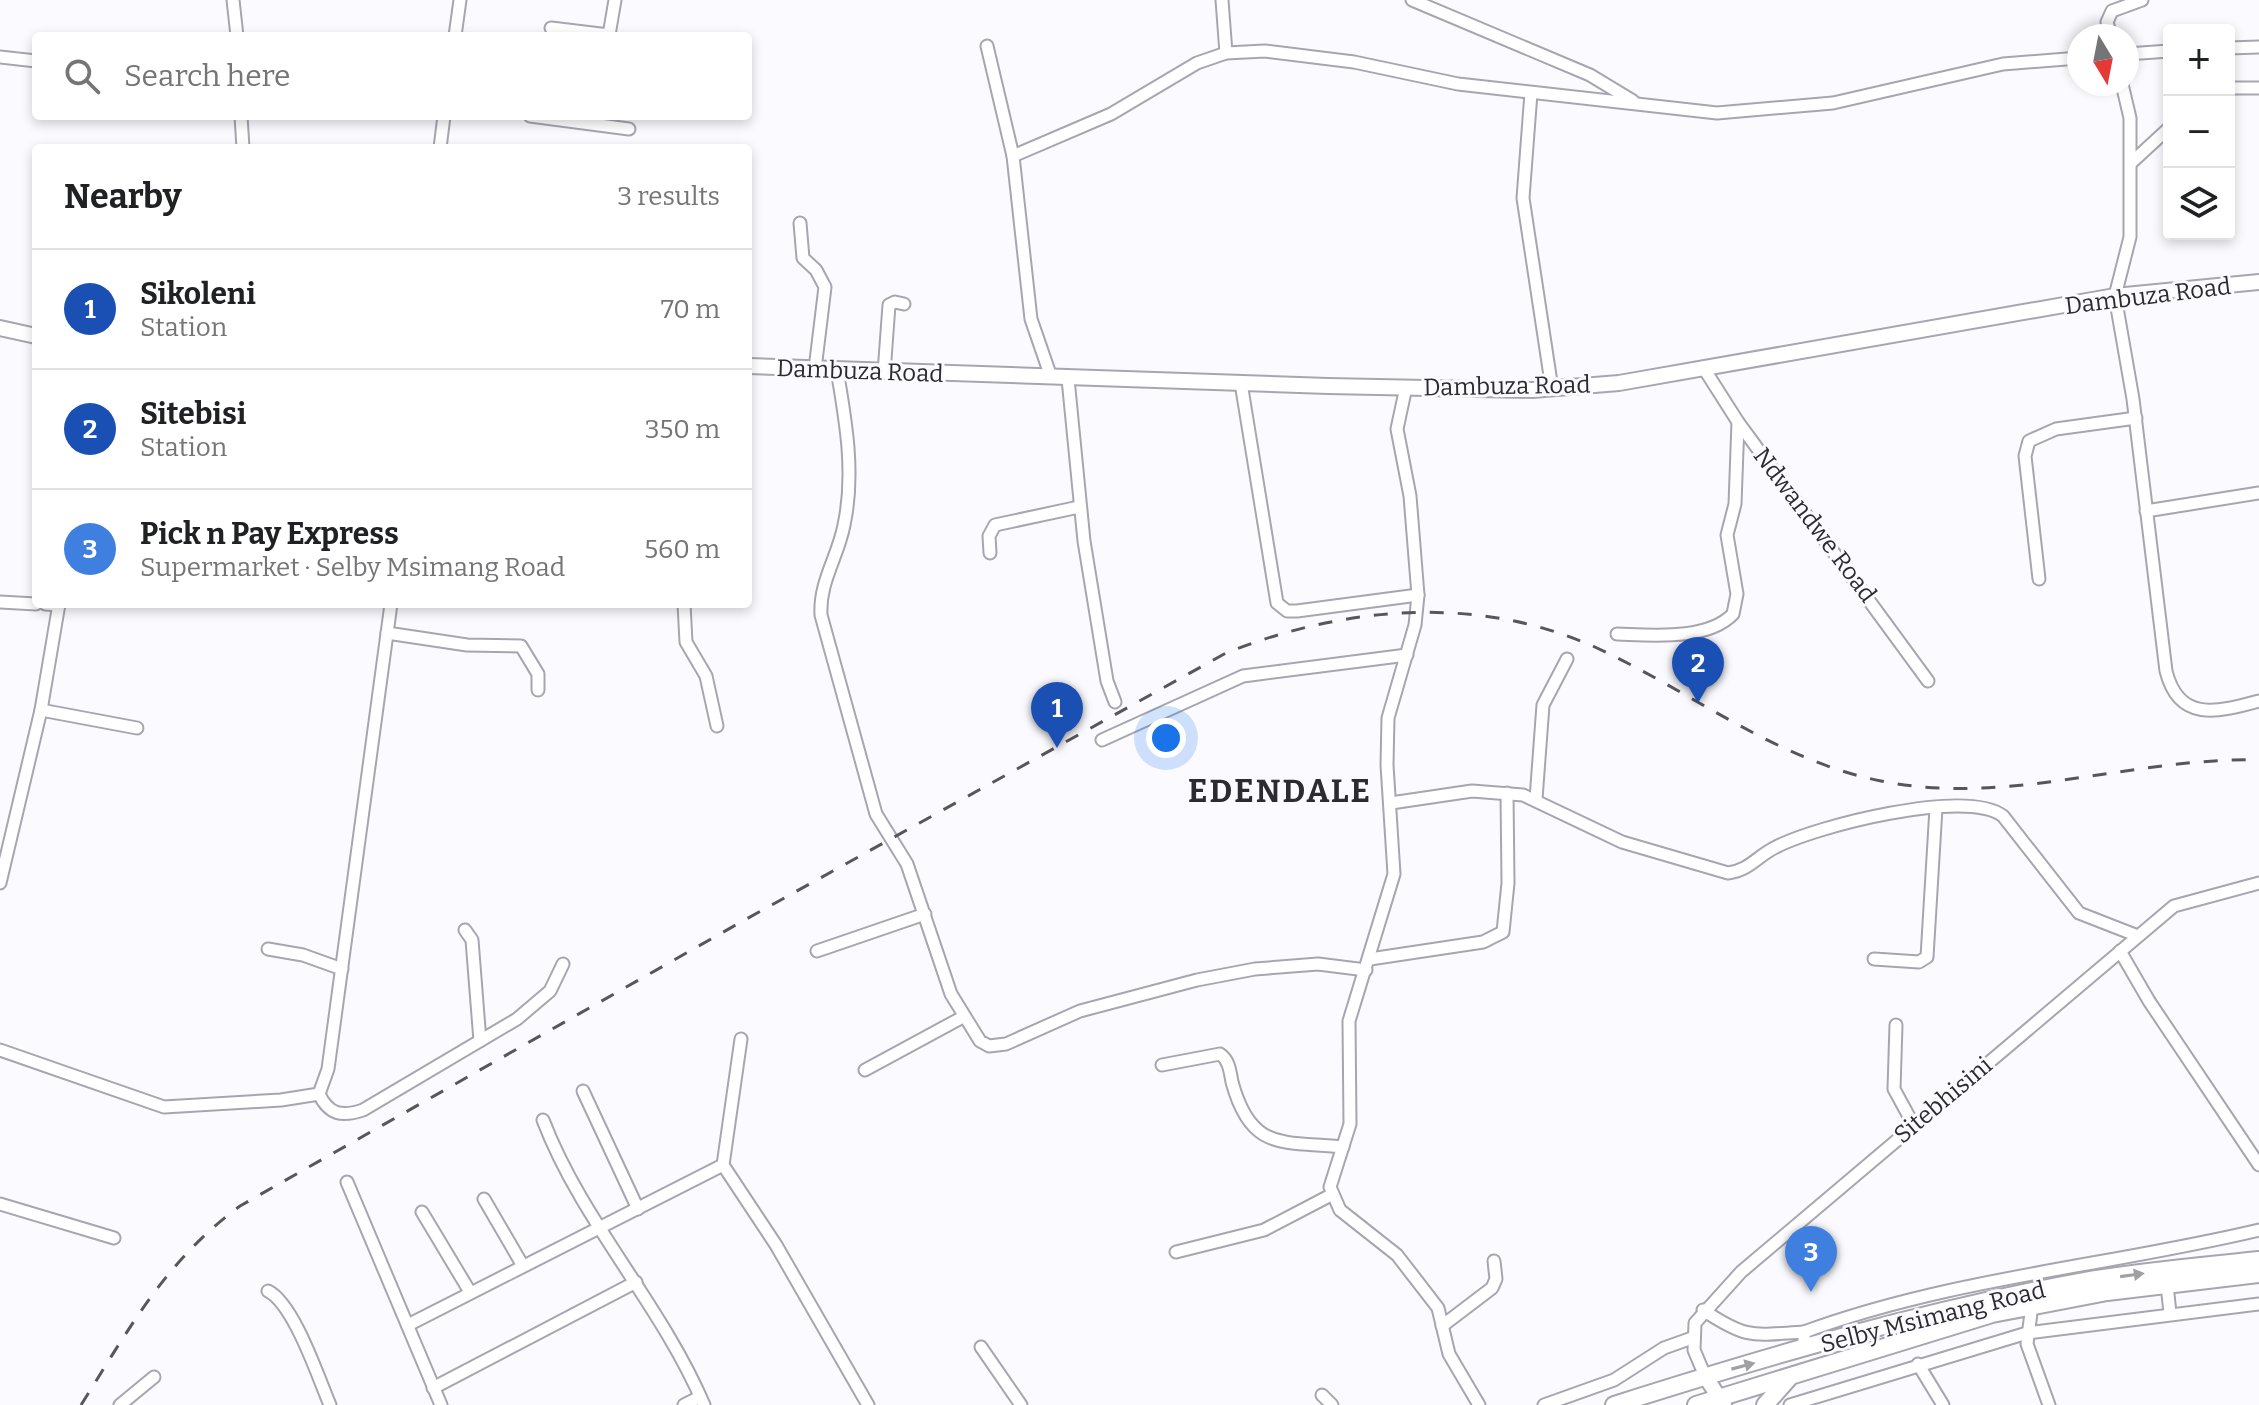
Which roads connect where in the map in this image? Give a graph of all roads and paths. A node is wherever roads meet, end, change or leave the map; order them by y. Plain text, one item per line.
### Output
1 (233, 0) edge
2 (460, 0) edge
3 (615, 0) edge
4 (1222, 0) edge
5 (1412, 0) edge
6 (2142, 0) edge
7 (2112, 6) edge
8 (551, 28) dead end
9 (237, 32) edge
10 (456, 32) edge
11 (584, 32) edge
12 (610, 32) edge
13 (987, 46) dead end
14 (2259, 47) edge
15 (2235, 48) edge
16 (2163, 51) edge
17 (1226, 53) junction
18 (2139, 53) edge
19 (0, 57) edge
20 (2067, 59) edge
21 (32, 61) edge
22 (2235, 88) edge
23 (2259, 88) edge
24 (1531, 93) junction
25 (2125, 96) edge
26 (1634, 102) junction
27 (241, 120) edge
28 (444, 120) edge
29 (560, 120) edge
30 (629, 129) dead end
31 (2163, 134) edge
32 (243, 144) edge
33 (440, 144) edge
34 (1013, 156) junction
35 (2131, 163) junction
36 (800, 223) dead end
37 (2259, 282) edge
38 (2115, 296) junction
39 (904, 304) dead end
40 (0, 328) edge
41 (32, 335) edge
42 (752, 366) edge
43 (1703, 367) junction
44 (815, 369) junction
45 (837, 370) junction
46 (884, 373) junction
47 (1051, 377) junction
48 (1068, 379) junction
49 (1241, 383) junction
50 (1406, 387) junction
51 (1552, 389) junction
52 (2136, 418) junction
53 (1738, 422) junction
54 (2259, 493) edge
55 (1079, 507) junction
56 (2146, 511) junction
57 (990, 553) dead end
58 (2039, 579) dead end
59 (1418, 595) junction
60 (0, 602) edge
61 (32, 604) edge
62 (58, 608) edge
63 (390, 608) edge
64 (684, 608) edge
65 (387, 633) junction
66 (1617, 634) dead end
67 (1407, 655) junction
68 (1567, 659) dead end
69 (1928, 681) dead end
70 (538, 690) dead end
71 (2259, 701) edge
72 (1115, 702) dead end
73 (41, 710) junction
74 (717, 726) dead end
75 (137, 728) dead end
76 (1102, 740) dead end
77 (1507, 793) junction
78 (1536, 799) junction
79 (1391, 803) junction
80 (1936, 808) junction
81 (0, 883) edge
82 (2259, 883) edge
83 (925, 914) junction
84 (465, 930) dead end
85 (2138, 936) junction
86 (268, 949) dead end
87 (817, 951) dead end
88 (2120, 951) junction
89 (1874, 959) dead end
90 (563, 964) dead end
91 (1368, 964) junction
92 (342, 969) junction
93 (963, 1017) junction
94 (1896, 1025) dead end
95 (741, 1039) dead end
96 (480, 1041) junction
97 (0, 1050) edge
98 (1162, 1065) dead end
99 (865, 1070) dead end
100 (583, 1091) dead end
101 (319, 1094) junction
102 (543, 1120) dead end
103 (1913, 1124) junction
104 (1343, 1147) junction
105 (723, 1165) junction
106 (2259, 1165) edge
107 (347, 1182) dead end
108 (1331, 1195) junction
109 (484, 1199) dead end
110 (0, 1204) edge
111 (638, 1209) junction
112 (422, 1212) dead end
113 (600, 1228) junction
114 (2259, 1230) edge
115 (114, 1238) dead end
116 (1176, 1252) dead end
117 (2259, 1260) edge
118 (1494, 1261) dead end
119 (523, 1266) junction
120 (2259, 1274) edge
121 (636, 1282) junction
122 (2167, 1285) junction
123 (268, 1291) dead end
124 (470, 1292) junction
125 (2259, 1304) edge
126 (2032, 1305) junction
127 (1703, 1310) junction
128 (2170, 1313) junction
129 (408, 1325) junction
130 (1442, 1326) junction
131 (2027, 1333) junction
132 (1692, 1338) junction
133 (1804, 1340) junction
134 (981, 1347) dead end
135 (1918, 1364) junction
136 (1705, 1376) junction
137 (1792, 1376) junction
138 (154, 1377) dead end
139 (433, 1388) junction
140 (1322, 1395) dead end
141 (702, 1401) edge
142 (1722, 1402) edge
143 (120, 1405) edge
144 (330, 1405) edge
145 (441, 1405) edge
146 (684, 1405) edge
147 (868, 1405) edge
148 (1021, 1405) edge
149 (1332, 1405) edge
150 (1479, 1405) edge
151 (1544, 1405) edge
152 (1614, 1405) edge
153 (1696, 1405) edge
154 (1765, 1405) edge
155 (1790, 1405) edge
156 (1943, 1405) edge
157 (2049, 1405) edge

1 - 9 street
2 - 10 street
3 - 12 street
4 - 17 street
5 - 26 street
6 - 7 street
8 - 11 street
13 - 34 street
14 - 15 street
16 - 18 street
17 - 24 street
17 - 34 street
19 - 21 street
20 - 26 street
22 - 23 street
24 - 26 street
24 - 51 street
25 - 35 street
27 - 32 street
28 - 33 street
29 - 30 street
31 - 35 street
34 - 47 street
35 - 38 street
36 - 44 street
37 - 38 street, Dambuza Road
38 - 43 street, Dambuza Road
38 - 52 street
39 - 46 street
40 - 41 street
42 - 44 street, Dambuza Road
43 - 51 street, Dambuza Road
43 - 53 street, Ndwandwe Road
44 - 45 street, Dambuza Road
45 - 46 street, Dambuza Road
45 - 83 street
46 - 47 street, Dambuza Road
47 - 48 street, Dambuza Road
48 - 49 street, Dambuza Road
48 - 55 street
49 - 50 street, Dambuza Road
49 - 59 street
50 - 51 street, Dambuza Road
50 - 59 street
52 - 56 street
52 - 58 street
53 - 66 street
53 - 69 street, Ndwandwe Road
54 - 56 street
55 - 57 street
55 - 72 street
56 - 71 street
59 - 67 street
60 - 61 street
62 - 73 street
63 - 65 street
64 - 74 street
65 - 70 street
65 - 92 street
67 - 76 street
67 - 79 street
68 - 78 street
73 - 75 street
73 - 81 street
77 - 78 street
77 - 79 street
77 - 91 street
78 - 80 street
79 - 91 street
80 - 85 street
80 - 89 street
82 - 85 street, Sitebhisini
83 - 87 street
83 - 93 street
84 - 96 street
85 - 88 street, Sitebhisini
86 - 92 street
88 - 103 street, Sitebhisini
88 - 106 street
90 - 96 street
91 - 93 street
91 - 104 street
92 - 101 street
93 - 99 street
94 - 103 street
95 - 105 street
96 - 101 street
97 - 101 street
98 - 104 street
100 - 111 street
102 - 113 street
103 - 127 street, Sitebhisini
104 - 108 street
105 - 111 street
105 - 147 street
107 - 129 street
108 - 116 street
108 - 130 street
109 - 119 street
110 - 115 street
111 - 113 street
112 - 124 street
113 - 119 street
113 - 121 street
114 - 133 street
133 -> 117 main road, Selby Msimang Road
118 - 130 street
119 - 124 street
120 - 122 main road, Selby Msimang Road
121 - 139 street
121 - 141 street
122 - 126 main road, Selby Msimang Road
122 - 128 street
123 - 144 street
124 - 129 street
125 - 128 street
126 - 131 street
126 - 137 main road, Selby Msimang Road
127 - 132 street, Sitebhisini
127 - 133 street
128 - 131 street
129 - 139 street
130 - 150 street
131 - 135 street
131 - 157 street
132 - 136 street
132 - 151 street
136 -> 133 main road, Selby Msimang Road
134 - 148 street
135 - 155 street
135 - 156 street
136 - 142 street
136 - 152 main road, Selby Msimang Road
137 - 142 main road, Selby Msimang Road
137 - 154 main road
138 - 143 street
139 - 145 street
140 - 149 street
141 - 146 street
142 - 153 main road, Selby Msimang Road

